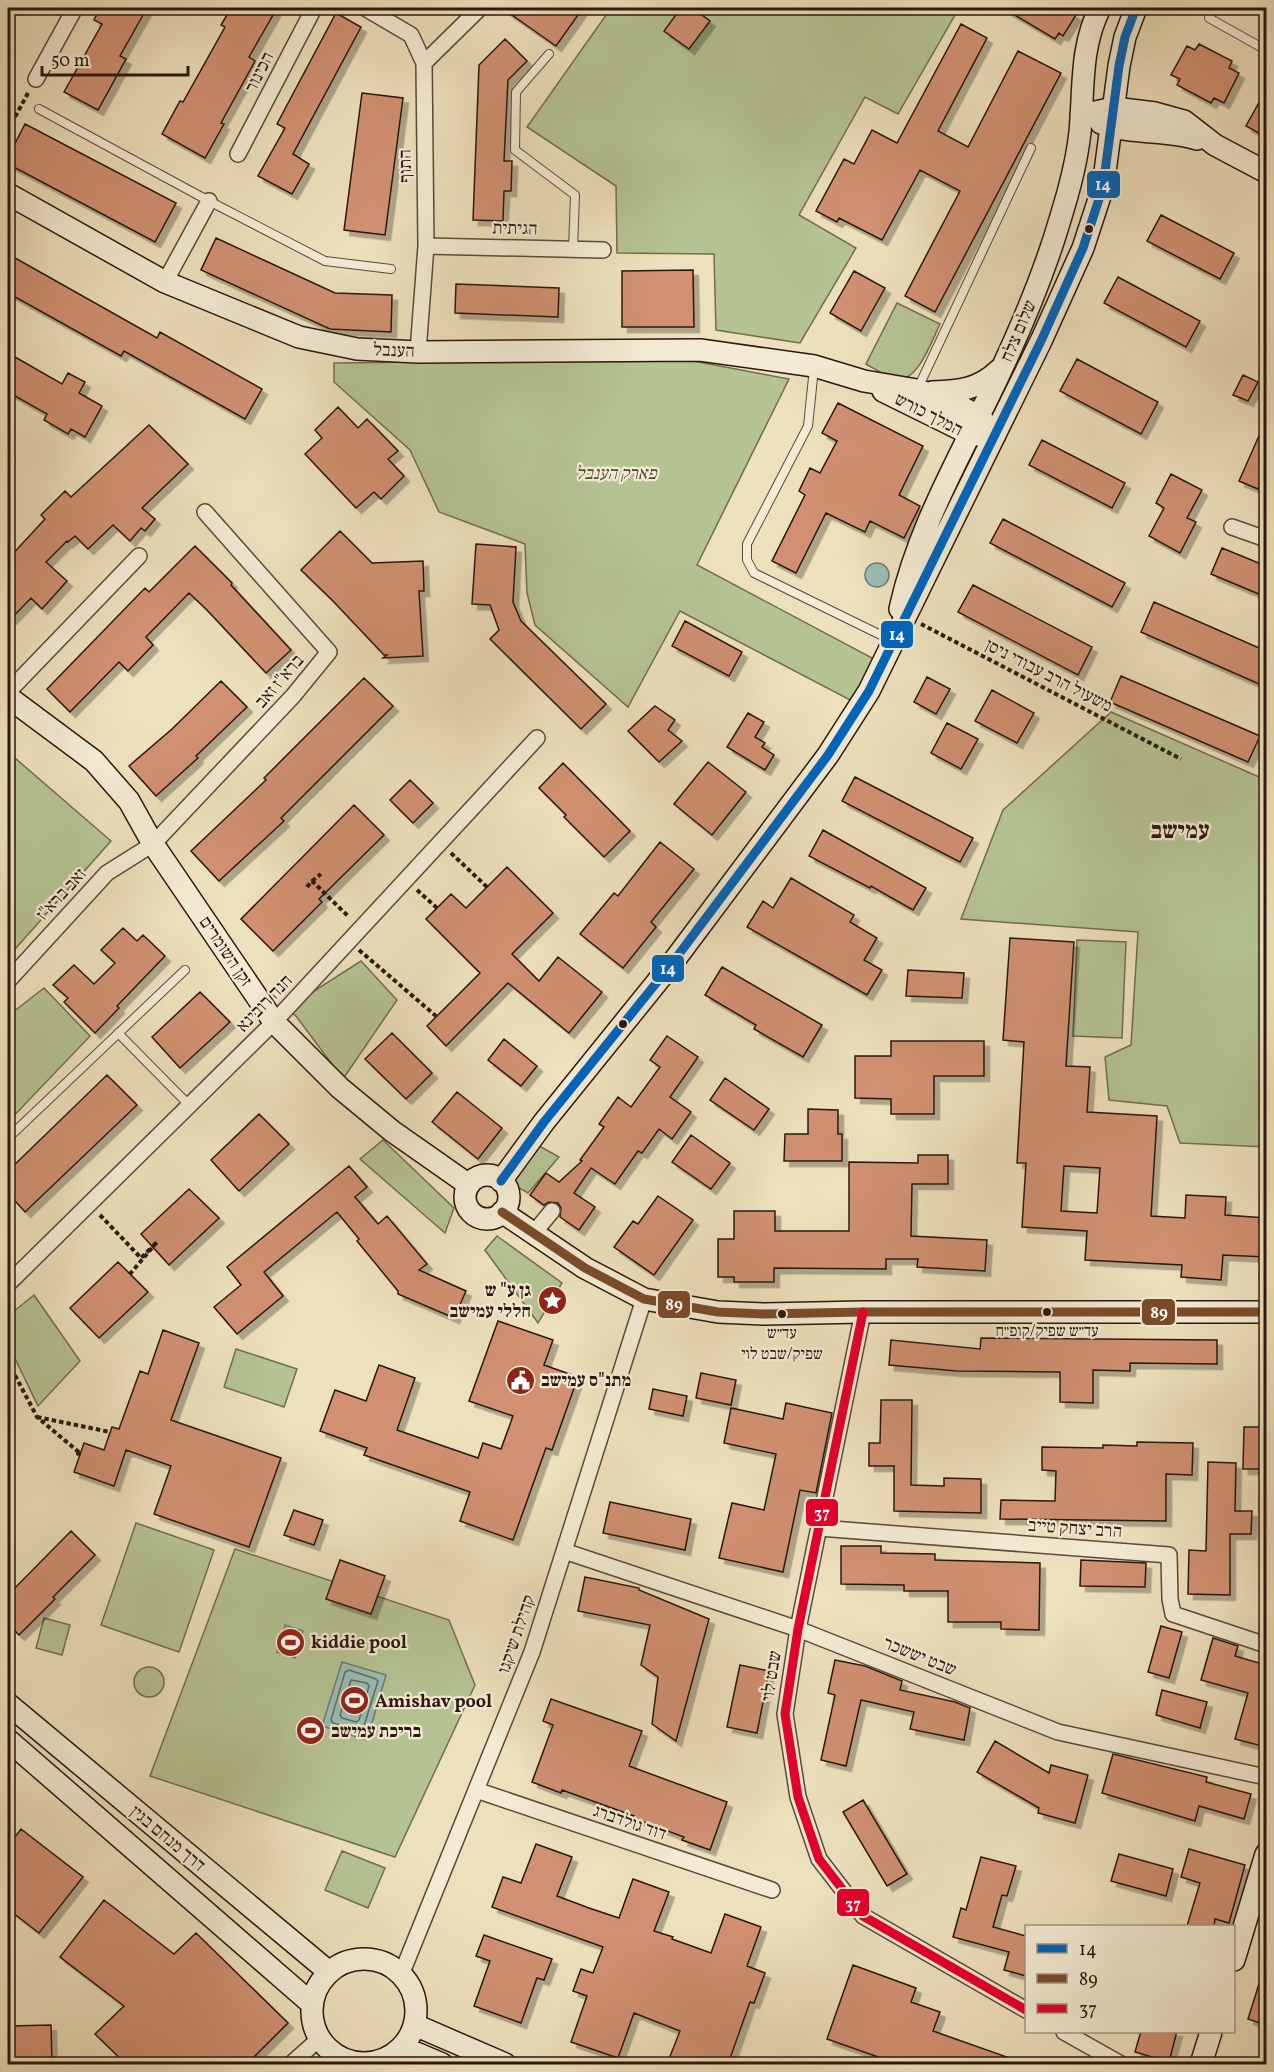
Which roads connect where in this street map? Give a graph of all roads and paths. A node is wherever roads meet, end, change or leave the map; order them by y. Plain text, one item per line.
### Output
1 (75, 8) edge
2 (314, 8) edge
3 (365, 8) edge
4 (480, 8) edge
5 (1100, 8) edge
6 (1136, 8) edge
7 (1209, 18) dead end
8 (1266, 50) edge
9 (549, 54) dead end
10 (424, 63) junction
11 (36, 79) joint
12 (39, 109) dead end
13 (1081, 115) junction
14 (1113, 118) junction
15 (8, 130) edge
16 (1031, 148) dead end
17 (238, 154) dead end
18 (1266, 172) edge
19 (8, 194) edge
20 (209, 201) junction
21 (426, 246) junction
22 (573, 249) junction
23 (603, 250) dead end
24 (391, 269) dead end
25 (165, 282) junction
26 (418, 351) junction
27 (1004, 365) junction
28 (814, 366) junction
29 (864, 381) junction
30 (922, 391) junction
31 (974, 425) junction
32 (995, 435) junction
33 (205, 512) dead end
34 (1233, 527) dead end
35 (1266, 539) edge
36 (139, 556) dead end
37 (905, 616) junction
38 (893, 641) junction
39 (8, 694) edge
40 (537, 738) dead end
41 (1181, 759) dead end
42 (440, 843) junction
43 (153, 844) junction
44 (321, 874) dead end
45 (406, 879) junction
46 (312, 881) junction
47 (307, 887) dead end
48 (487, 887) dead end
49 (437, 908) dead end
50 (360, 928) junction
51 (349, 941) junction
52 (185, 970) dead end
53 (8, 981) edge
54 (436, 1016) dead end
55 (274, 1022) junction
56 (118, 1033) junction
57 (189, 1106) junction
58 (8, 1138) edge
59 (501, 1181) junction
60 (469, 1185) junction
61 (89, 1204) junction
62 (552, 1211) dead end
63 (502, 1212) junction
64 (533, 1234) junction
65 (130, 1274) dead end
66 (8, 1284) edge
67 (644, 1299) junction
68 (863, 1312) junction
69 (1266, 1312) edge
70 (8, 1362) edge
71 (37, 1417) junction
72 (111, 1432) dead end
73 (74, 1453) dead end
74 (819, 1528) junction
75 (564, 1551) junction
76 (798, 1629) junction
77 (1266, 1645) edge
78 (8, 1704) edge
79 (8, 1740) edge
80 (1266, 1777) edge
81 (476, 1790) junction
82 (1266, 1854) edge
83 (772, 1890) dead end
84 (1235, 1954) edge
85 (329, 1972) junction
86 (401, 1974) junction
87 (312, 2004) junction
88 (1025, 2009) edge
89 (415, 2025) junction
90 (1067, 2033) edge
91 (1210, 2033) edge
92 (319, 2039) junction
93 (402, 2047) junction
94 (333, 2060) edge
95 (291, 2064) edge
96 (442, 2064) edge
97 (505, 2064) edge
98 (1121, 2064) edge
99 (1201, 2064) edge

1 - 11 street
2 - 17 street, הכינור
3 - 10 street, התוף
4 - 10 street
5 - 13 street, שלום צלח
6 - 14 street, שלום צלח
7 - 8 lane
9 - 22 lane
10 - 21 street, התוף
11 - 15 path
12 - 20 lane
13 - 14 street
13 - 27 street, שלום צלח
14 - 18 street
14 - 32 street, שלום צלח
16 - 30 lane
19 - 25 street, הענבל
20 - 24 lane
20 - 25 street
21 - 22 street, הגיתית
21 - 26 street, התוף
22 - 23 street, הגיתית
25 - 26 street, הענבל
26 - 28 street, הענבל
27 - 30 street
27 - 31 street, שלום צלח
28 - 29 street, המלך כורש
28 - 38 lane
29 - 30 street, המלך כורש
29 - 31 street, המלך כורש
30 - 31 street, המלך כורש
31 - 32 street, המלך כורש
31 - 38 street, שלום צלח
32 - 37 street, שלום צלח
33 - 43 street, ברא"ז זאב
34 - 35 street
36 - 39 street
37 - 38 street, שלום צלח
37 - 41 path, משעול הרב עבודי ניסן
38 - 59 street, שלום צלח
39 - 43 street, זקן השומרים
40 - 42 street, חנה רובינא
42 - 45 street, חנה רובינא
42 - 48 path
43 - 53 street, זאב ברא"ז
43 - 55 street, זקן השומרים
44 - 46 path
45 - 49 path
45 - 50 street, חנה רובינא
46 - 47 path
46 - 50 path
50 - 51 street, חנה רובינא
51 - 54 path
51 - 55 street, חנה רובינא
52 - 56 lane
55 - 57 street, חנה רובינא
55 - 60 street, זקן השומרים
56 - 57 lane
56 - 58 lane
57 - 61 street, חנה רובינא
59 - 60 street
59 - 63 street
60 - 63 street
61 - 65 path
61 - 66 street, חנה רובינא
62 - 64 street
63 - 64 street
64 - 67 street
67 - 68 street
67 - 75 street, קהילת שיקגו
68 - 69 street
68 - 74 street, שבט לוי
70 - 71 path
71 - 72 path
71 - 73 path
74 - 76 street, שבט לוי
74 - 77 street, הרב יצחק טייב
75 - 76 street, שבט יששכר
75 - 81 street, קהילת שיקגו
76 - 80 street, שבט יששכר
76 - 88 street, שבט לוי
78 - 85 street, דרך מנחם בגין
79 - 87 street, דרך מנחם בגין
81 - 83 street, דוד גולדברג
81 - 86 street, קהילת שיקגו
82 - 84 street
85 - 86 street
85 - 87 street
86 - 89 street
87 - 92 street
89 - 93 street
89 - 97 street
90 - 98 street
91 - 99 street
92 - 94 street
92 - 95 street
93 - 94 street
93 - 96 street

